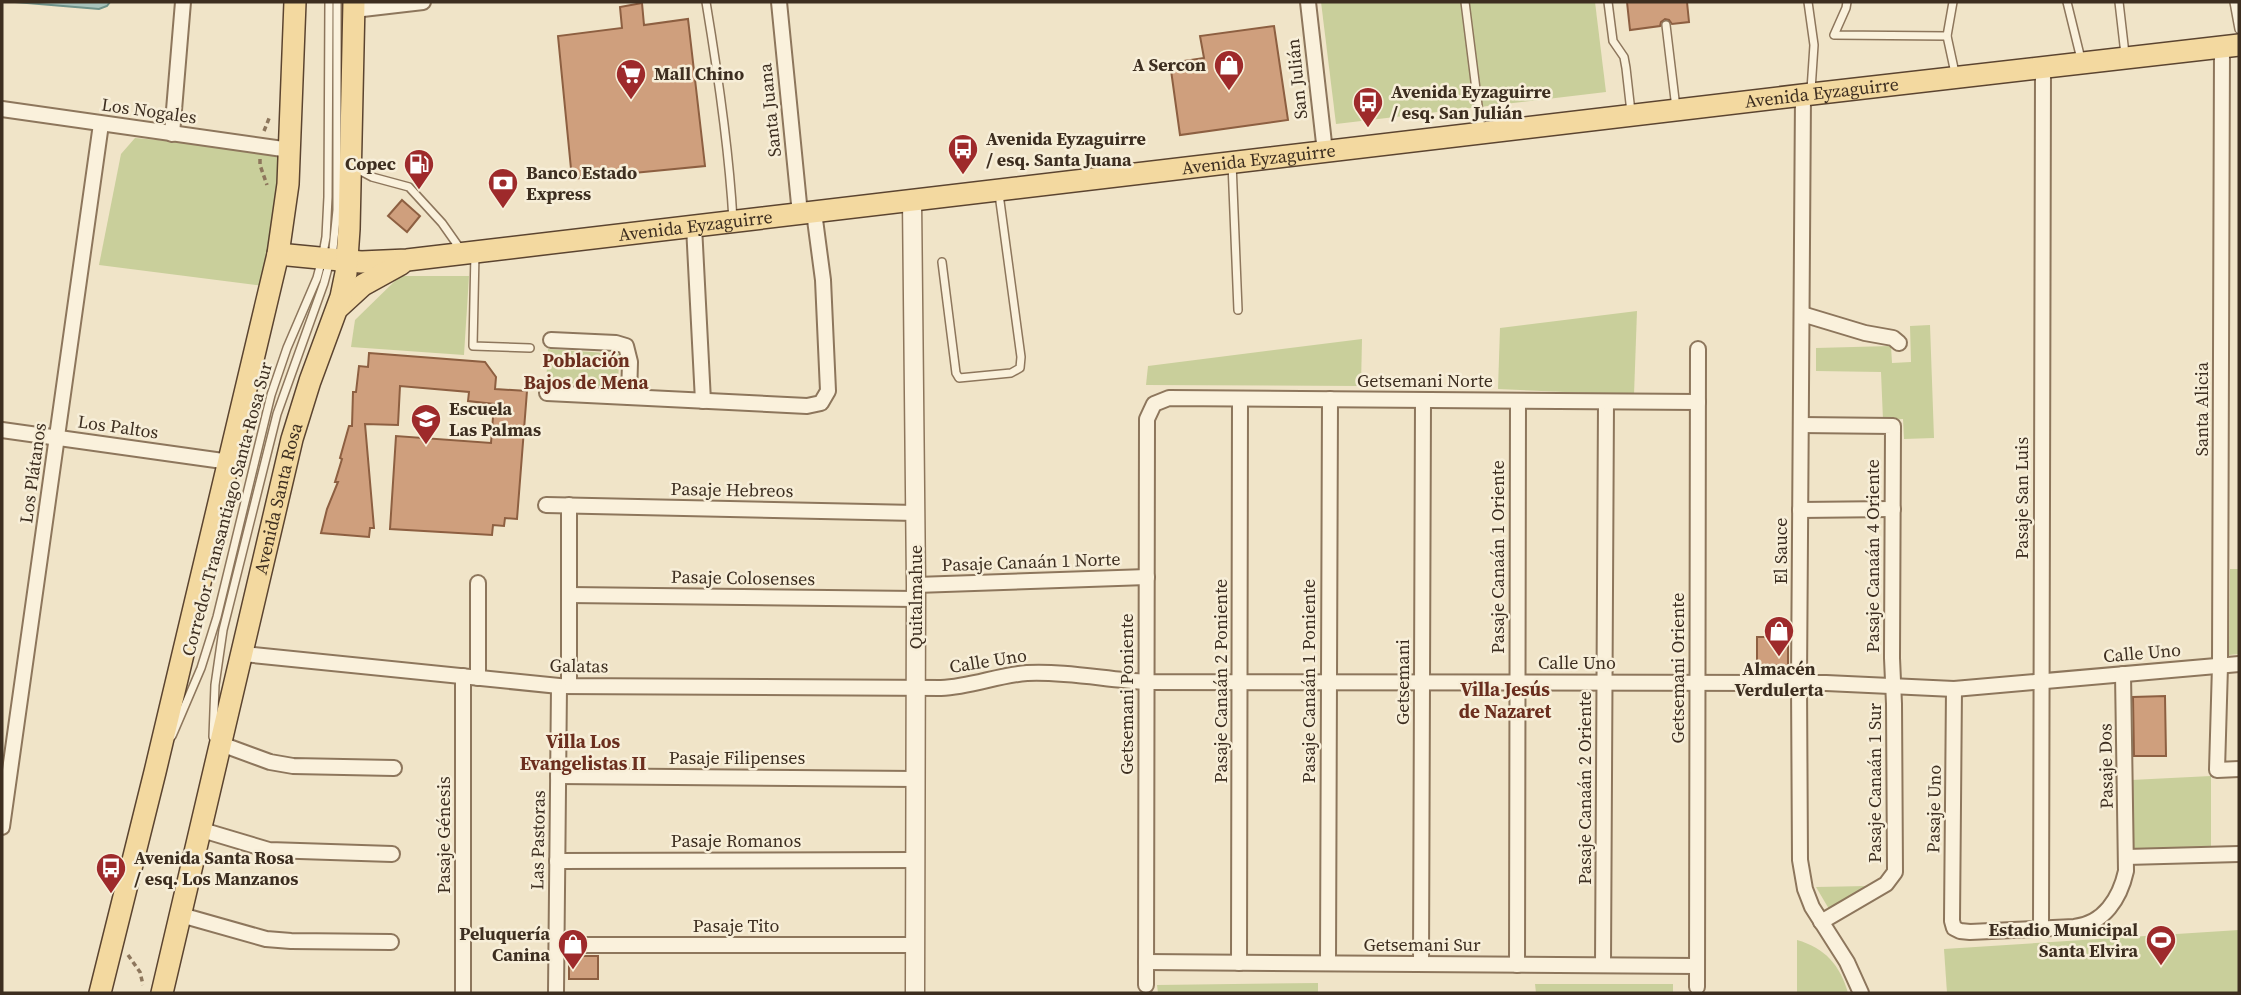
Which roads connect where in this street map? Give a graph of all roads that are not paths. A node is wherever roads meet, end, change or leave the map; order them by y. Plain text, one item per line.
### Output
1 (183, 2) edge
2 (295, 2) edge
3 (329, 2) edge
4 (423, 2) edge
5 (706, 2) edge
6 (779, 2) edge
7 (1308, 2) edge
8 (1465, 2) edge
9 (1608, 2) edge
10 (1808, 2) edge
11 (1847, 2) edge
12 (1952, 2) edge
13 (2067, 2) edge
14 (2119, 2) edge
15 (2234, 2) edge
16 (348, 4) edge
17 (1666, 25) dead end
18 (2239, 29) edge
19 (1947, 36) junction
20 (2230, 46) edge
21 (2126, 58) junction
22 (2082, 63) junction
23 (2043, 68) junction
24 (1955, 78) junction
25 (1807, 94) junction
26 (2, 109) edge
27 (1676, 110) junction
28 (1632, 116) junction
29 (101, 124) junction
30 (1482, 133) junction
31 (172, 134) junction
32 (290, 150) junction
33 (1325, 152) junction
34 (1232, 163) junction
35 (351, 166) junction
36 (998, 190) junction
37 (912, 200) junction
38 (807, 213) junction
39 (733, 222) junction
40 (694, 226) junction
41 (469, 253) junction
42 (278, 254) junction
43 (333, 260) junction
44 (407, 260) junction
45 (942, 262) dead end
46 (337, 308) junction
47 (1238, 310) dead end
48 (1802, 314) junction
49 (551, 340) dead end
50 (1899, 343) dead end
51 (530, 348) dead end
52 (1698, 349) dead end
53 (547, 393) dead end
54 (629, 397) junction
55 (1240, 398) junction
56 (1330, 399) junction
57 (1423, 400) junction
58 (703, 401) junction
59 (1517, 401) junction
60 (1605, 402) junction
61 (1698, 402) junction
62 (1154, 404) joint
63 (1801, 425) junction
64 (2, 430) edge
65 (57, 438) junction
66 (230, 462) junction
67 (546, 505) dead end
68 (569, 505) junction
69 (1893, 509) junction
70 (1800, 510) junction
71 (916, 513) junction
72 (1147, 578) junction
73 (478, 583) dead end
74 (916, 592) junction
75 (569, 595) junction
76 (243, 654) junction
77 (2239, 664) edge
78 (2220, 666) junction
79 (2123, 674) junction
80 (470, 677) junction
81 (2040, 681) junction
82 (1147, 682) junction
83 (1240, 682) junction
84 (1329, 682) junction
85 (1422, 682) junction
86 (1517, 682) junction
87 (1604, 683) junction
88 (1698, 683) junction
89 (1799, 683) junction
90 (564, 686) junction
91 (1894, 687) junction
92 (916, 688) junction
93 (1954, 689) junction
94 (221, 744) junction
95 (394, 768) dead end
96 (2239, 769) edge
97 (155, 772) junction
98 (214, 772) junction
99 (558, 776) junction
100 (916, 779) junction
101 (5, 786) edge
102 (2, 827) edge
103 (202, 830) junction
104 (392, 854) dead end
105 (2239, 854) edge
106 (2126, 857) junction
107 (916, 860) junction
108 (557, 861) junction
109 (181, 915) junction
110 (1821, 922) junction
111 (1954, 928) joint
112 (2041, 929) junction
113 (391, 942) dead end
114 (557, 945) junction
115 (915, 945) junction
116 (1146, 962) junction
117 (1239, 963) junction
118 (1328, 964) junction
119 (1421, 964) junction
120 (1517, 965) junction
121 (1603, 965) junction
122 (1697, 966) junction
123 (1146, 985) dead end
124 (1697, 988) dead end
125 (100, 993) edge
126 (162, 993) edge
127 (463, 993) edge
128 (556, 993) edge
129 (915, 993) edge
130 (1861, 993) edge

1 - 31 street
2 - 32 main road
3 - 43 lane, Corredor Transantiago Santa Rosa Sur
4 - 16 street
5 - 39 lane
6 - 38 street, Santa Juana
7 - 33 street, San Julián
8 - 30 lane
9 - 28 lane
10 - 25 lane
11 - 19 lane
12 - 19 lane
13 - 22 lane
14 - 21 lane
15 - 18 lane
16 - 35 main road, Avenida Santa Rosa
16 - 43 lane, Corredor Transantiago Santa Rosa Sur
17 - 27 lane
19 - 24 lane
20 - 21 main road, Avenida Eyzaguirre
20 - 78 street, Santa Alicia
21 - 22 main road, Avenida Eyzaguirre
22 - 23 main road, Avenida Eyzaguirre
23 - 24 main road, Avenida Eyzaguirre
23 - 81 street, Pasaje San Luis
24 - 25 main road, Avenida Eyzaguirre
25 - 27 main road, Avenida Eyzaguirre
25 - 48 street, El Sauce
26 - 29 street, Los Nogales
27 - 28 main road, Avenida Eyzaguirre
28 - 30 main road, Avenida Eyzaguirre
29 - 31 street, Los Nogales
29 - 65 street, Los Plátanos
30 - 33 main road, Avenida Eyzaguirre
31 - 32 street, Los Nogales
32 - 42 main road
33 - 34 main road, Avenida Eyzaguirre
34 - 36 main road, Avenida Eyzaguirre
34 - 47 lane
35 - 41 lane
35 - 43 main road, Avenida Santa Rosa
36 - 37 main road, Avenida Eyzaguirre
36 - 45 lane
37 - 38 main road, Avenida Eyzaguirre
37 - 71 street, Quitalmahue
38 - 39 main road, Avenida Eyzaguirre
38 - 58 street, Santa Juana
39 - 40 main road, Avenida Eyzaguirre
40 - 41 main road, Avenida Eyzaguirre
40 - 58 street
41 - 44 main road, Avenida Eyzaguirre
41 - 51 lane
42 - 43 main road, Avenida Eyzaguirre
42 - 66 main road
43 - 44 main road, Avenida Eyzaguirre
43 - 46 main road, Avenida Santa Rosa
43 - 97 lane, Corredor Transantiago Santa Rosa Sur
43 - 98 lane, Corredor Transantiago Santa Rosa Sur
44 - 46 main road
46 - 76 main road, Avenida Santa Rosa
48 - 50 street
48 - 63 street, El Sauce
49 - 54 street
52 - 61 street, Getsemani Oriente
53 - 54 street
54 - 58 street
55 - 56 street, Getsemani Norte
55 - 62 street, Getsemani Norte
55 - 83 street, Pasaje Canaán 2 Poniente
56 - 57 street, Getsemani Norte
56 - 84 street, Pasaje Canaán 1 Poniente
57 - 59 street, Getsemani Norte
57 - 85 street, Getsemani
59 - 60 street, Getsemani Norte
59 - 86 street, Pasaje Canaán 1 Oriente
60 - 61 street, Getsemani Norte
60 - 87 street, Pasaje Canaán 2 Oriente
61 - 88 street, Getsemani Oriente
62 - 72 street, Getsemani Poniente
63 - 69 street, Pasaje Canaán 4 Oriente
63 - 70 street, El Sauce
64 - 65 street, Los Paltos
65 - 66 street, Los Paltos
65 - 101 street, Los Plátanos
66 - 97 main road
67 - 68 street, Pasaje Hebreos
68 - 71 street, Pasaje Hebreos
68 - 75 street, Las Pastoras
69 - 70 street
69 - 91 street, Pasaje Canaán 4 Oriente
70 - 89 street, El Sauce
71 - 74 street, Quitalmahue
72 - 74 street, Pasaje Canaán 1 Norte
72 - 82 street, Getsemani Poniente
73 - 80 street, Pasaje Génesis
74 - 75 street, Pasaje Colosenses
74 - 92 street, Quitalmahue
75 - 90 street, Las Pastoras
76 - 80 street, Galatas
76 - 94 main road, Avenida Santa Rosa
77 - 78 street, Calle Uno
78 - 79 street, Calle Uno
78 - 96 street, Santa Alicia
79 - 81 street, Calle Uno
79 - 106 street, Pasaje Dos
80 - 90 street, Galatas
80 - 127 street, Pasaje Génesis
81 - 93 street, Calle Uno
81 - 112 street, Pasaje San Luis
82 - 83 street, Calle Uno
82 - 92 street, Calle Uno
82 - 116 street, Getsemani Poniente
83 - 84 street, Calle Uno
83 - 117 street, Pasaje Canaán 2 Poniente
84 - 85 street, Calle Uno
84 - 118 street, Pasaje Canaán 1 Poniente
85 - 86 street, Calle Uno
85 - 119 street, Getsemani
86 - 87 street, Calle Uno
86 - 120 street, Pasaje Canaán 1 Oriente
87 - 88 street, Calle Uno
87 - 121 street, Pasaje Canaán 2 Oriente
88 - 89 street, Calle Uno
88 - 122 street, Getsemani Oriente
89 - 91 street, Calle Uno
89 - 110 street, El Sauce
90 - 92 street, Galatas
90 - 99 street, Las Pastoras
91 - 93 street, Calle Uno
91 - 110 street, Pasaje Canaán 1 Sur
92 - 100 street, Quitalmahue
93 - 111 street, Pasaje Uno
94 - 95 street
94 - 98 main road, Avenida Santa Rosa
97 - 125 main road
98 - 103 main road, Avenida Santa Rosa
99 - 100 street, Pasaje Filipenses
99 - 108 street, Las Pastoras
100 - 107 street, Quitalmahue
101 - 102 street, Los Plátanos
103 - 104 street
103 - 109 main road, Avenida Santa Rosa
105 - 106 street
106 - 112 street, Pasaje Dos
107 - 108 street, Pasaje Romanos
107 - 115 street, Quitalmahue
108 - 114 street, Las Pastoras
109 - 113 street
109 - 126 main road, Avenida Santa Rosa
110 - 130 street, El Sauce
111 - 112 street, Pasaje Dos
114 - 115 street, Pasaje Tito
114 - 128 street, Las Pastoras
115 - 129 street, Quitalmahue
116 - 117 street, Getsemani Sur
116 - 123 street, Getsemani Poniente
117 - 118 street, Getsemani Sur
118 - 119 street, Getsemani Sur
119 - 120 street, Getsemani Sur
120 - 121 street, Getsemani Sur
121 - 122 street, Getsemani Sur
122 - 124 street, Getsemani Oriente

